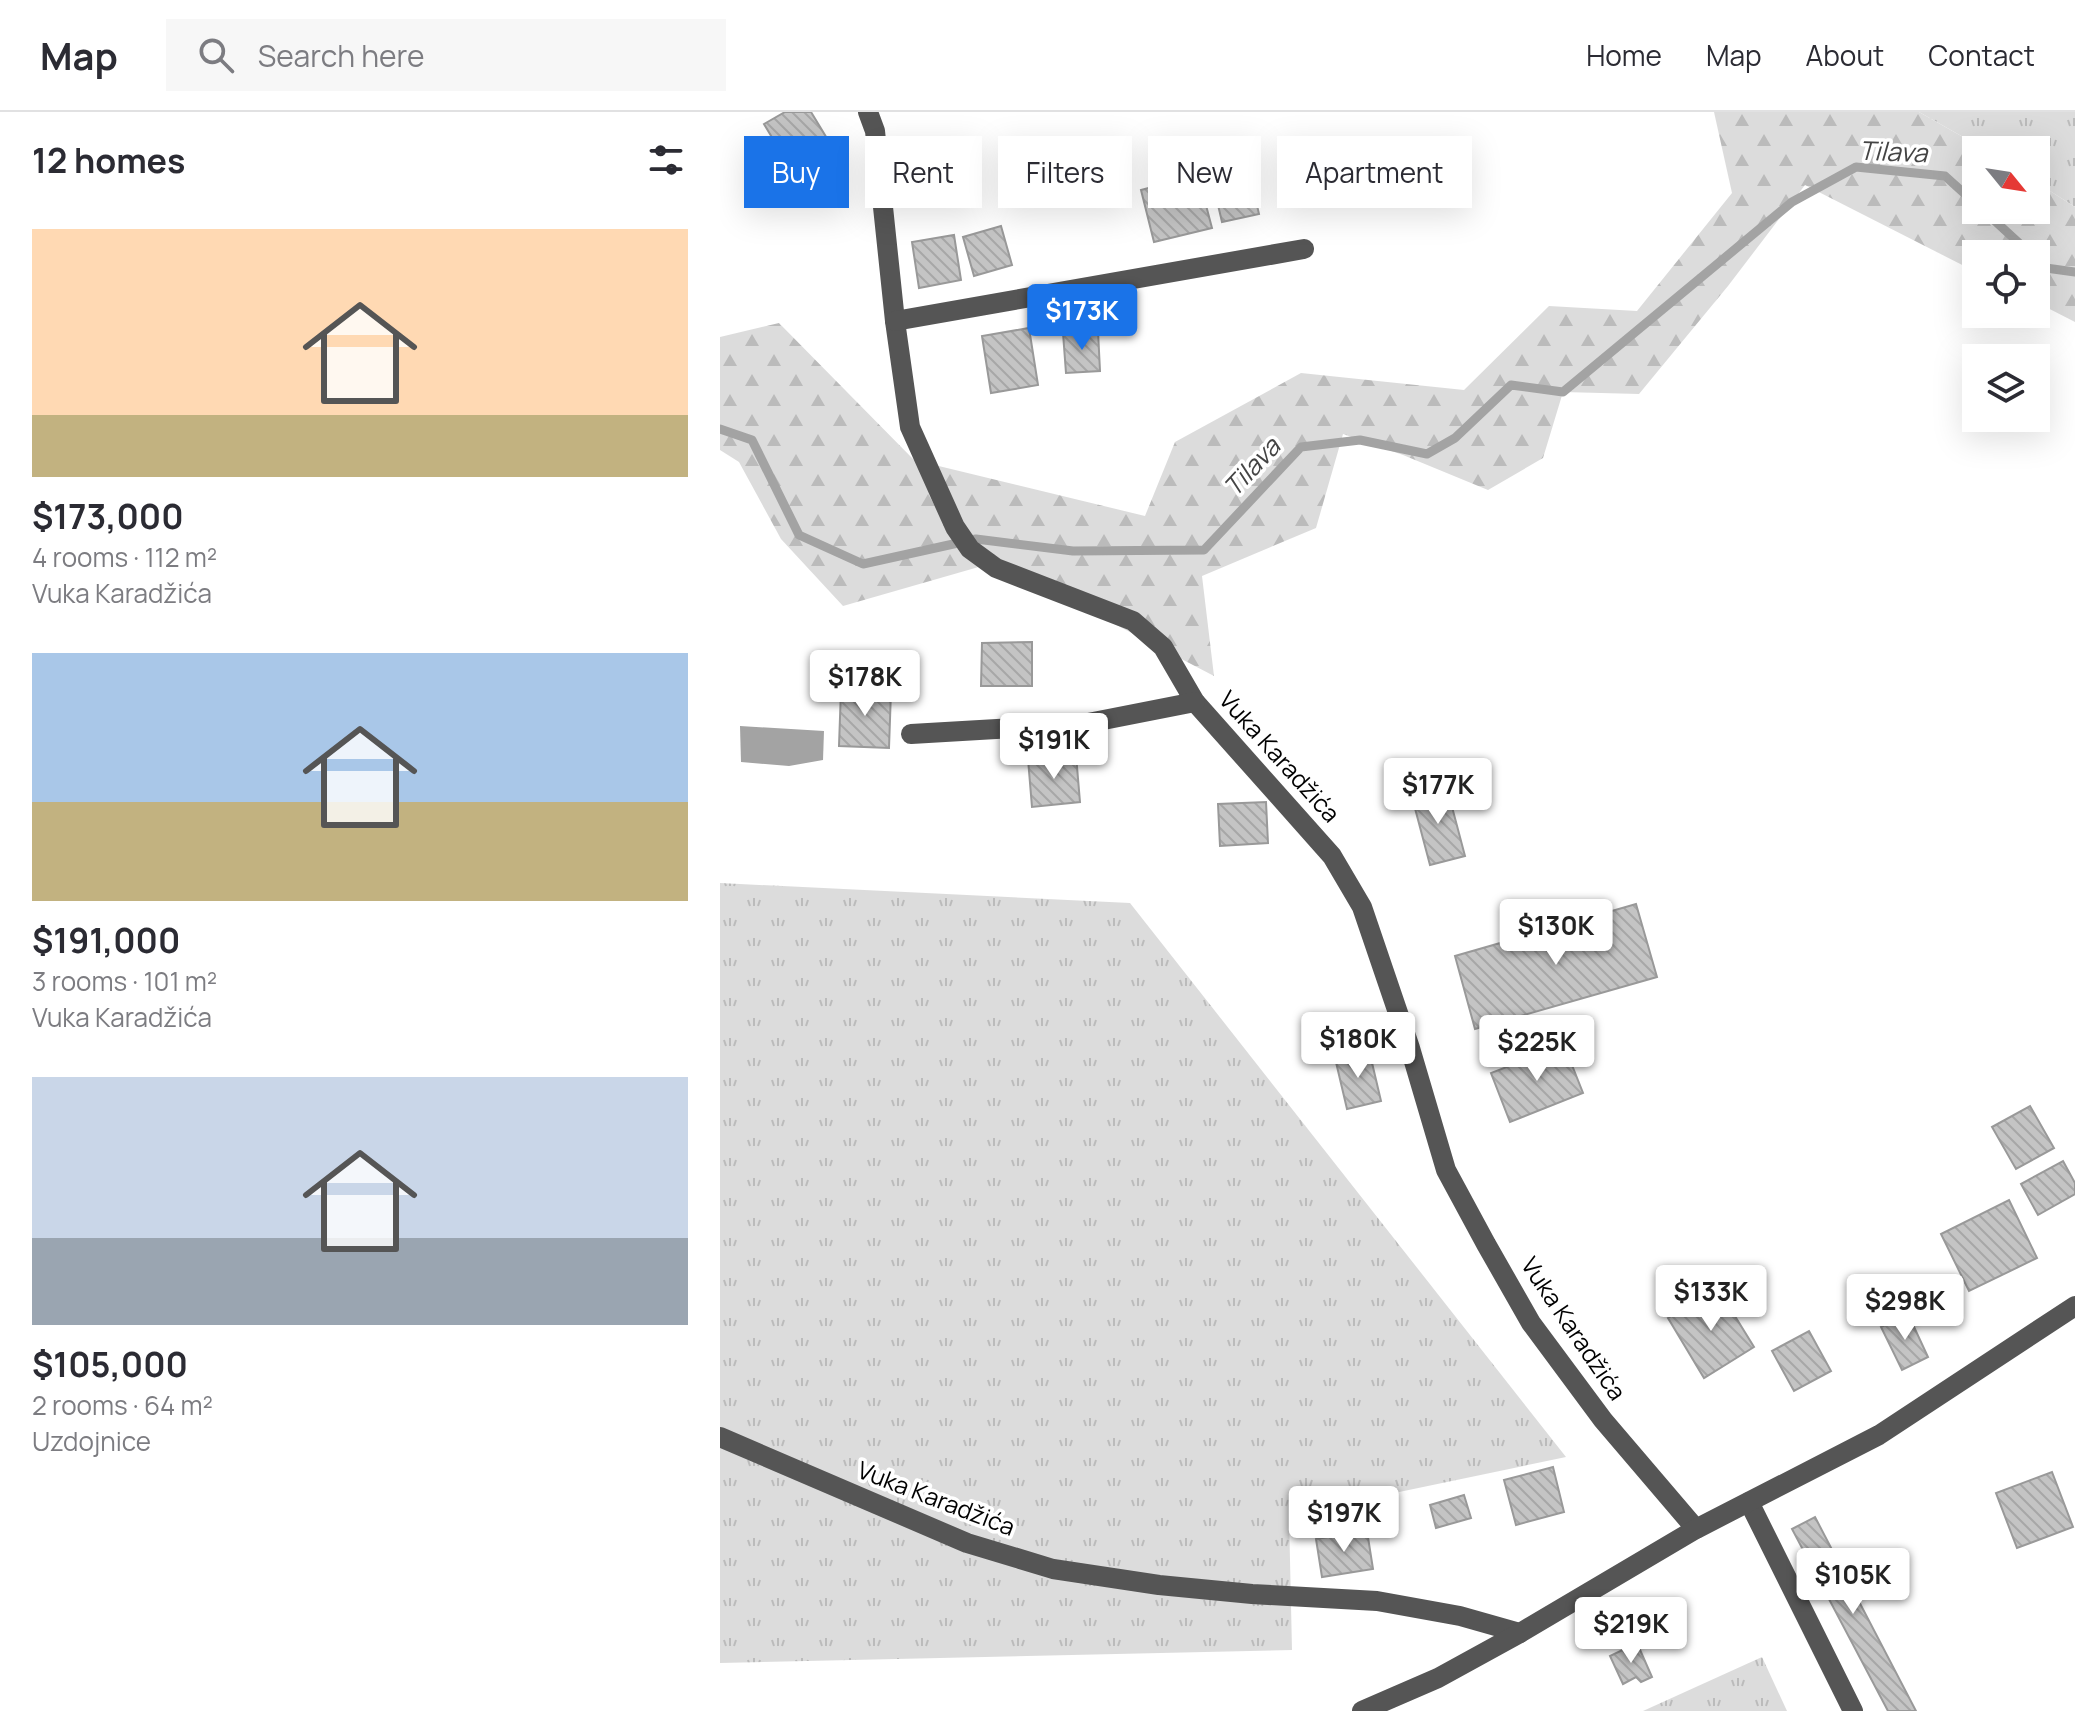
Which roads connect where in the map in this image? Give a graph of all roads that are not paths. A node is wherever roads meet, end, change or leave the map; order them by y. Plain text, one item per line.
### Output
1 (868, 112) edge
2 (1304, 249) dead end
3 (895, 321) junction
4 (1195, 702) junction
5 (911, 734) dead end
6 (2075, 1306) edge
7 (720, 1437) edge
8 (1749, 1502) junction
9 (1696, 1529) junction
10 (1520, 1633) junction
11 (1362, 1711) edge
12 (1853, 1711) edge

1 - 3 street, Vuka Karadžića
2 - 3 street
3 - 4 street, Vuka Karadžića
4 - 5 street
4 - 9 street, Vuka Karadžića
6 - 8 street
7 - 10 street, Vuka Karadžića
8 - 9 street
8 - 12 street
9 - 10 street
10 - 11 street

